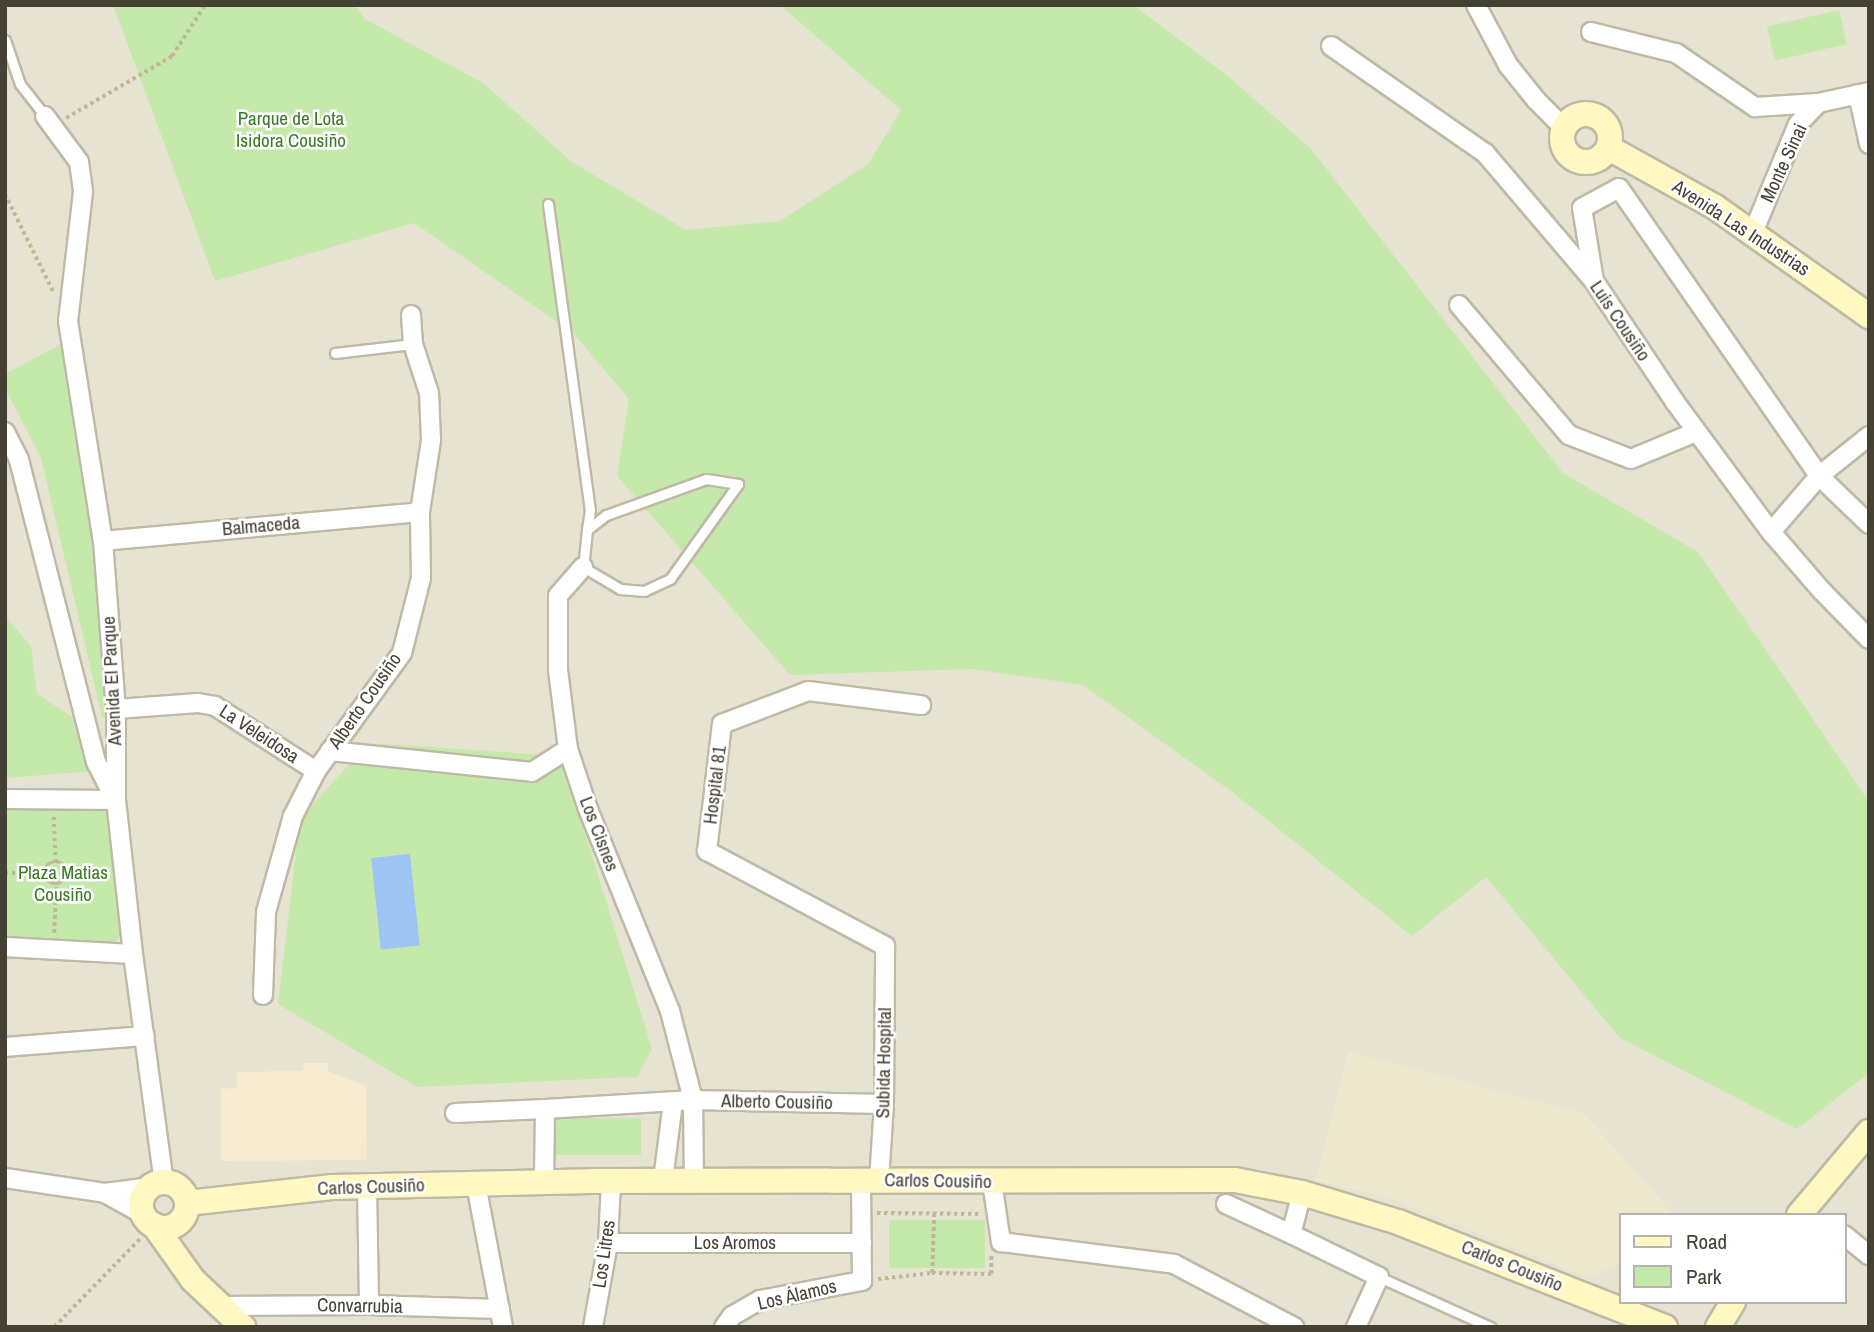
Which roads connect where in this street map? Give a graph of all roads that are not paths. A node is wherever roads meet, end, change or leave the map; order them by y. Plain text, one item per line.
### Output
1 (1476, 5) edge
2 (1591, 32) dead end
3 (5, 40) edge
4 (1331, 46) dead end
5 (1864, 93) edge
6 (1818, 103) junction
7 (49, 121) joint
8 (1564, 128) junction
9 (1869, 144) edge
10 (1609, 148) junction
11 (548, 204) dead end
12 (1752, 235) junction
13 (1594, 281) junction
14 (1459, 304) dead end
15 (411, 315) dead end
16 (1869, 316) edge
17 (412, 344) junction
18 (335, 353) dead end
19 (5, 432) edge
20 (1696, 432) junction
21 (1869, 436) edge
22 (1819, 476) junction
23 (420, 512) junction
24 (1869, 524) edge
25 (587, 530) junction
26 (1771, 532) junction
27 (103, 541) junction
28 (583, 567) junction
29 (1869, 639) edge
30 (920, 705) dead end
31 (116, 709) junction
32 (568, 749) junction
33 (330, 751) junction
34 (316, 771) junction
35 (5, 799) edge
36 (116, 800) junction
37 (885, 946) joint
38 (5, 947) edge
39 (133, 954) junction
40 (263, 995) dead end
41 (145, 1036) junction
42 (5, 1047) edge
43 (693, 1100) junction
44 (673, 1102) junction
45 (884, 1104) junction
46 (545, 1109) junction
47 (455, 1113) dead end
48 (1869, 1132) edge
49 (5, 1178) edge
50 (663, 1180) junction
51 (694, 1180) junction
52 (611, 1181) junction
53 (870, 1181) junction
54 (544, 1182) junction
55 (992, 1182) junction
56 (157, 1184) junction
57 (476, 1184) junction
58 (367, 1186) junction
59 (105, 1193) junction
60 (1302, 1193) junction
61 (1226, 1204) dead end
62 (184, 1211) junction
63 (1808, 1211) edge
64 (148, 1220) junction
65 (1292, 1234) junction
66 (1846, 1237) edge
67 (608, 1243) junction
68 (862, 1243) junction
69 (1869, 1255) edge
70 (180, 1260) junction
71 (1379, 1277) junction
72 (369, 1304) junction
73 (1732, 1304) edge
74 (220, 1306) junction
75 (501, 1318) edge
76 (243, 1327) edge
77 (593, 1327) edge
78 (724, 1327) edge
79 (1294, 1327) edge
80 (1356, 1327) edge
81 (1490, 1327) edge
82 (1665, 1327) edge
83 (1718, 1327) edge

1 - 8 street
2 - 6 street
3 - 7 lane
4 - 13 street, Luis Cousiño
5 - 6 street, Monte Sinai
5 - 9 street
6 - 12 street, Monte Sinai
7 - 27 street, Avenida El Parque
8 - 10 main road
8 - 10 main road
10 - 12 main road, Avenida Las Industrias
11 - 25 lane
12 - 16 main road, Avenida Las Industrias
13 - 20 street, Luis Cousiño
13 - 22 street
14 - 20 street
15 - 17 street, Alberto Cousiño
17 - 18 lane
17 - 23 street, Alberto Cousiño
19 - 36 street
20 - 26 street, Luis Cousiño
21 - 22 street
22 - 24 street
22 - 26 street
23 - 27 street, Balmaceda
23 - 33 street, Alberto Cousiño
25 - 28 lane
25 - 28 lane
26 - 29 street, Luis Cousiño
27 - 31 street, Avenida El Parque
28 - 32 street, Los Cisnes
30 - 37 street, Hospital 81
31 - 34 street, La Veleidosa
31 - 36 street, Avenida El Parque
32 - 33 street
32 - 43 street, Los Cisnes
33 - 34 street, Alberto Cousiño
34 - 40 street, Alberto Cousiño
35 - 36 street
36 - 39 street, Avenida El Parque
37 - 45 street, Subida Hospital
38 - 39 street
39 - 41 street, Avenida El Parque
41 - 42 street
41 - 56 street, Avenida El Parque
43 - 44 street, Alberto Cousiño
43 - 45 street, Alberto Cousiño
43 - 51 street, Los Cisnes
44 - 46 street, Alberto Cousiño
44 - 50 street
45 - 53 street, Subida Hospital
46 - 47 street, Alberto Cousiño
46 - 54 street
48 - 63 main road
49 - 59 street
50 - 51 main road, Carlos Cousiño
50 - 52 main road, Carlos Cousiño
51 - 53 main road, Carlos Cousiño
52 - 54 main road, Carlos Cousiño
52 - 67 street, Los Litres
53 - 55 main road, Carlos Cousiño
53 - 68 street, Los Álamos
54 - 57 main road, Carlos Cousiño
55 - 60 main road, Carlos Cousiño
55 - 79 street
56 - 59 street
56 - 62 main road
56 - 64 main road
57 - 58 main road, Carlos Cousiño
57 - 75 street
58 - 62 main road, Carlos Cousiño
58 - 72 street
59 - 64 street
60 - 65 street
60 - 82 main road, Carlos Cousiño
61 - 65 street
62 - 64 main road
62 - 70 main road
64 - 70 main road
65 - 71 street
66 - 69 street
67 - 68 street, Los Aromos
67 - 77 street, Los Litres
68 - 78 street, Los Álamos
70 - 74 main road
71 - 80 street
71 - 81 lane
72 - 74 street, Convarrubia
72 - 75 street, Convarrubia
73 - 83 main road
74 - 76 main road

